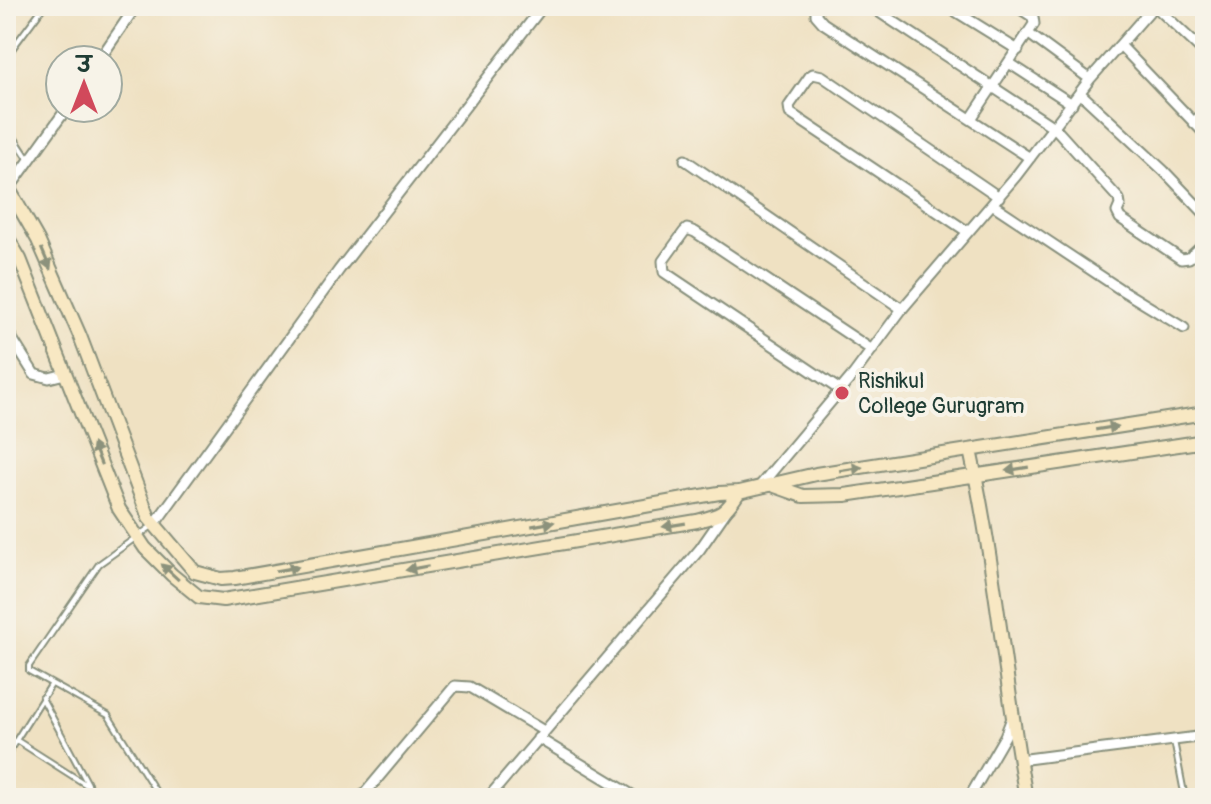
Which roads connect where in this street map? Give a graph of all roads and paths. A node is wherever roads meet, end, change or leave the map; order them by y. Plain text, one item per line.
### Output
1 (44, 6) edge
2 (136, 6) edge
3 (543, 6) edge
4 (816, 6) edge
5 (870, 6) edge
6 (947, 6) edge
7 (1016, 6) edge
8 (1154, 6) edge
9 (1029, 34) junction
10 (110, 44) edge
11 (1120, 45) junction
12 (1018, 50) junction
13 (1205, 53) edge
14 (6, 57) edge
15 (1009, 63) junction
16 (1090, 79) junction
17 (994, 86) junction
18 (1080, 93) junction
19 (1072, 104) junction
20 (1205, 110) edge
21 (971, 119) junction
22 (1194, 123) junction
23 (56, 124) edge
24 (6, 125) edge
25 (1055, 128) junction
26 (1205, 134) edge
27 (1030, 158) junction
28 (685, 160) dead end
29 (30, 162) junction
30 (7, 189) edge
31 (996, 200) junction
32 (1205, 214) edge
33 (968, 232) junction
34 (6, 235) edge
35 (1205, 243) edge
36 (902, 309) junction
37 (1184, 328) dead end
38 (6, 329) edge
39 (872, 350) junction
40 (65, 374) junction
41 (840, 390) junction
42 (1205, 413) edge
43 (1205, 441) edge
44 (970, 450) junction
45 (976, 475) junction
46 (775, 486) junction
47 (759, 487) junction
48 (739, 492) junction
49 (727, 510) junction
50 (154, 525) junction
51 (136, 535) junction
52 (51, 685) junction
53 (42, 698) junction
54 (1012, 718) junction
55 (541, 734) junction
56 (1205, 736) edge
57 (16, 740) junction
58 (1174, 740) junction
59 (6, 756) edge
60 (1019, 760) junction
61 (89, 787) junction
62 (107, 798) edge
63 (160, 798) edge
64 (361, 798) edge
65 (488, 798) edge
66 (637, 798) edge
67 (969, 798) edge
68 (1026, 798) edge
69 (1185, 798) edge

1 - 14 lane
2 - 10 street
3 - 50 street
4 - 21 street
5 - 17 street
6 - 12 street
7 - 9 street
8 - 11 street
8 - 13 street
9 - 12 street
9 - 16 street
11 - 16 street
11 - 22 street
12 - 15 street
15 - 17 street
15 - 19 street
16 - 18 street
17 - 21 street
17 - 25 street
18 - 19 street
18 - 32 street
19 - 25 street
20 - 22 street
21 - 27 street
22 - 26 street
23 - 29 street
24 - 29 lane
25 - 27 street
25 - 35 street
27 - 31 street
28 - 36 street
29 - 30 street
30 -> 50 street
31 - 33 street
31 - 33 street
31 - 37 street
33 - 36 street
34 - 40 street
36 - 39 street
38 - 40 street
39 - 41 street
39 - 41 street
51 -> 40 street
41 - 47 street
44 -> 42 street
43 -> 45 street
44 - 45 street
46 -> 44 street
45 - 46 street
45 - 54 street
46 - 47 street
47 - 48 street
48 - 49 street
50 -> 48 street
49 -> 51 street
49 - 55 street
50 - 51 lane
51 - 52 lane
52 - 53 lane
52 - 63 lane
53 - 57 lane
53 - 61 lane
54 - 60 street
54 - 67 street
55 - 64 street
55 - 65 street
55 - 66 street
56 - 58 street
57 - 59 lane
57 - 61 lane
58 - 60 street
58 - 69 lane
60 - 68 street
61 - 62 lane

